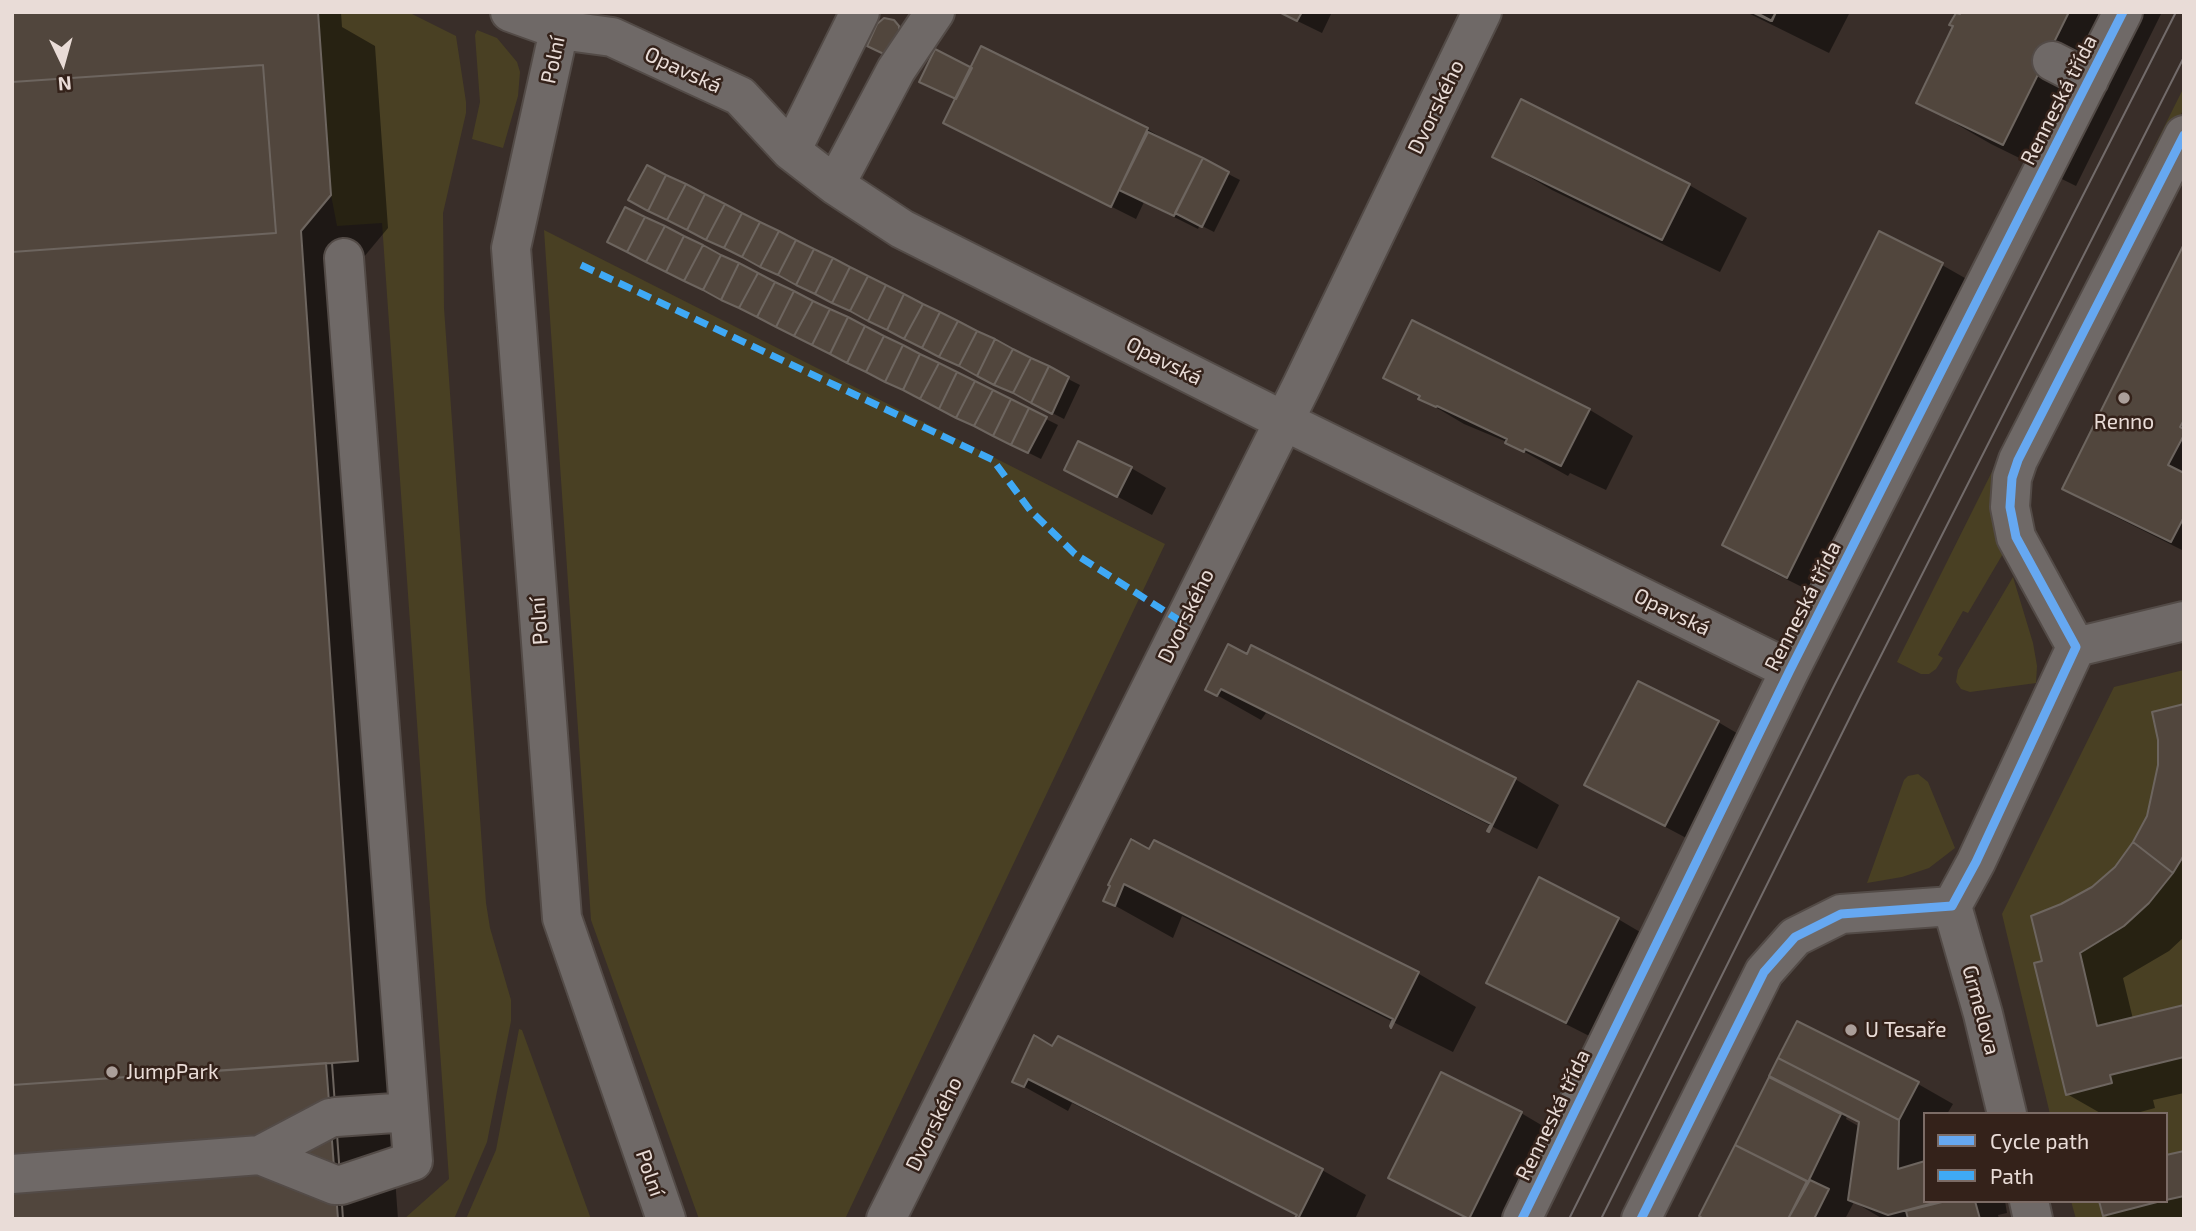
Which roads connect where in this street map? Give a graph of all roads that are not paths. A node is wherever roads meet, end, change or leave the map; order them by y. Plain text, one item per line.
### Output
1 (510, 12) edge
2 (860, 12) edge
3 (935, 12) edge
4 (1482, 12) edge
5 (2123, 12) edge
6 (562, 21) edge
7 (2052, 61) dead end
8 (2089, 80) junction
9 (2184, 135) edge
10 (791, 151) junction
11 (835, 185) junction
12 (344, 258) dead end
13 (1284, 421) junction
14 (2184, 621) edge
15 (2076, 647) junction
16 (1790, 670) junction
17 (1952, 906) junction
18 (409, 1112) junction
19 (2007, 1112) edge
20 (260, 1155) junction
21 (12, 1174) edge
22 (666, 1219) edge
23 (886, 1219) edge
24 (1522, 1219) edge
25 (1641, 1219) edge

1 - 6 street, Opavská
2 - 10 street
3 - 11 street
4 - 13 street, Dvorského
5 - 8 street, Renneská třída
6 - 10 street, Opavská
6 - 22 street, Polní
7 - 8 street
8 - 16 street, Renneská třída
9 - 15 street
10 - 11 street, Opavská
11 - 13 street, Opavská
12 - 18 street
13 - 16 street, Opavská
13 - 23 street, Dvorského
14 - 15 street
15 - 17 street
16 - 24 street, Renneská třída
17 - 19 street, Grmelova
17 - 25 street
18 - 20 street
18 - 20 street
20 - 21 street

